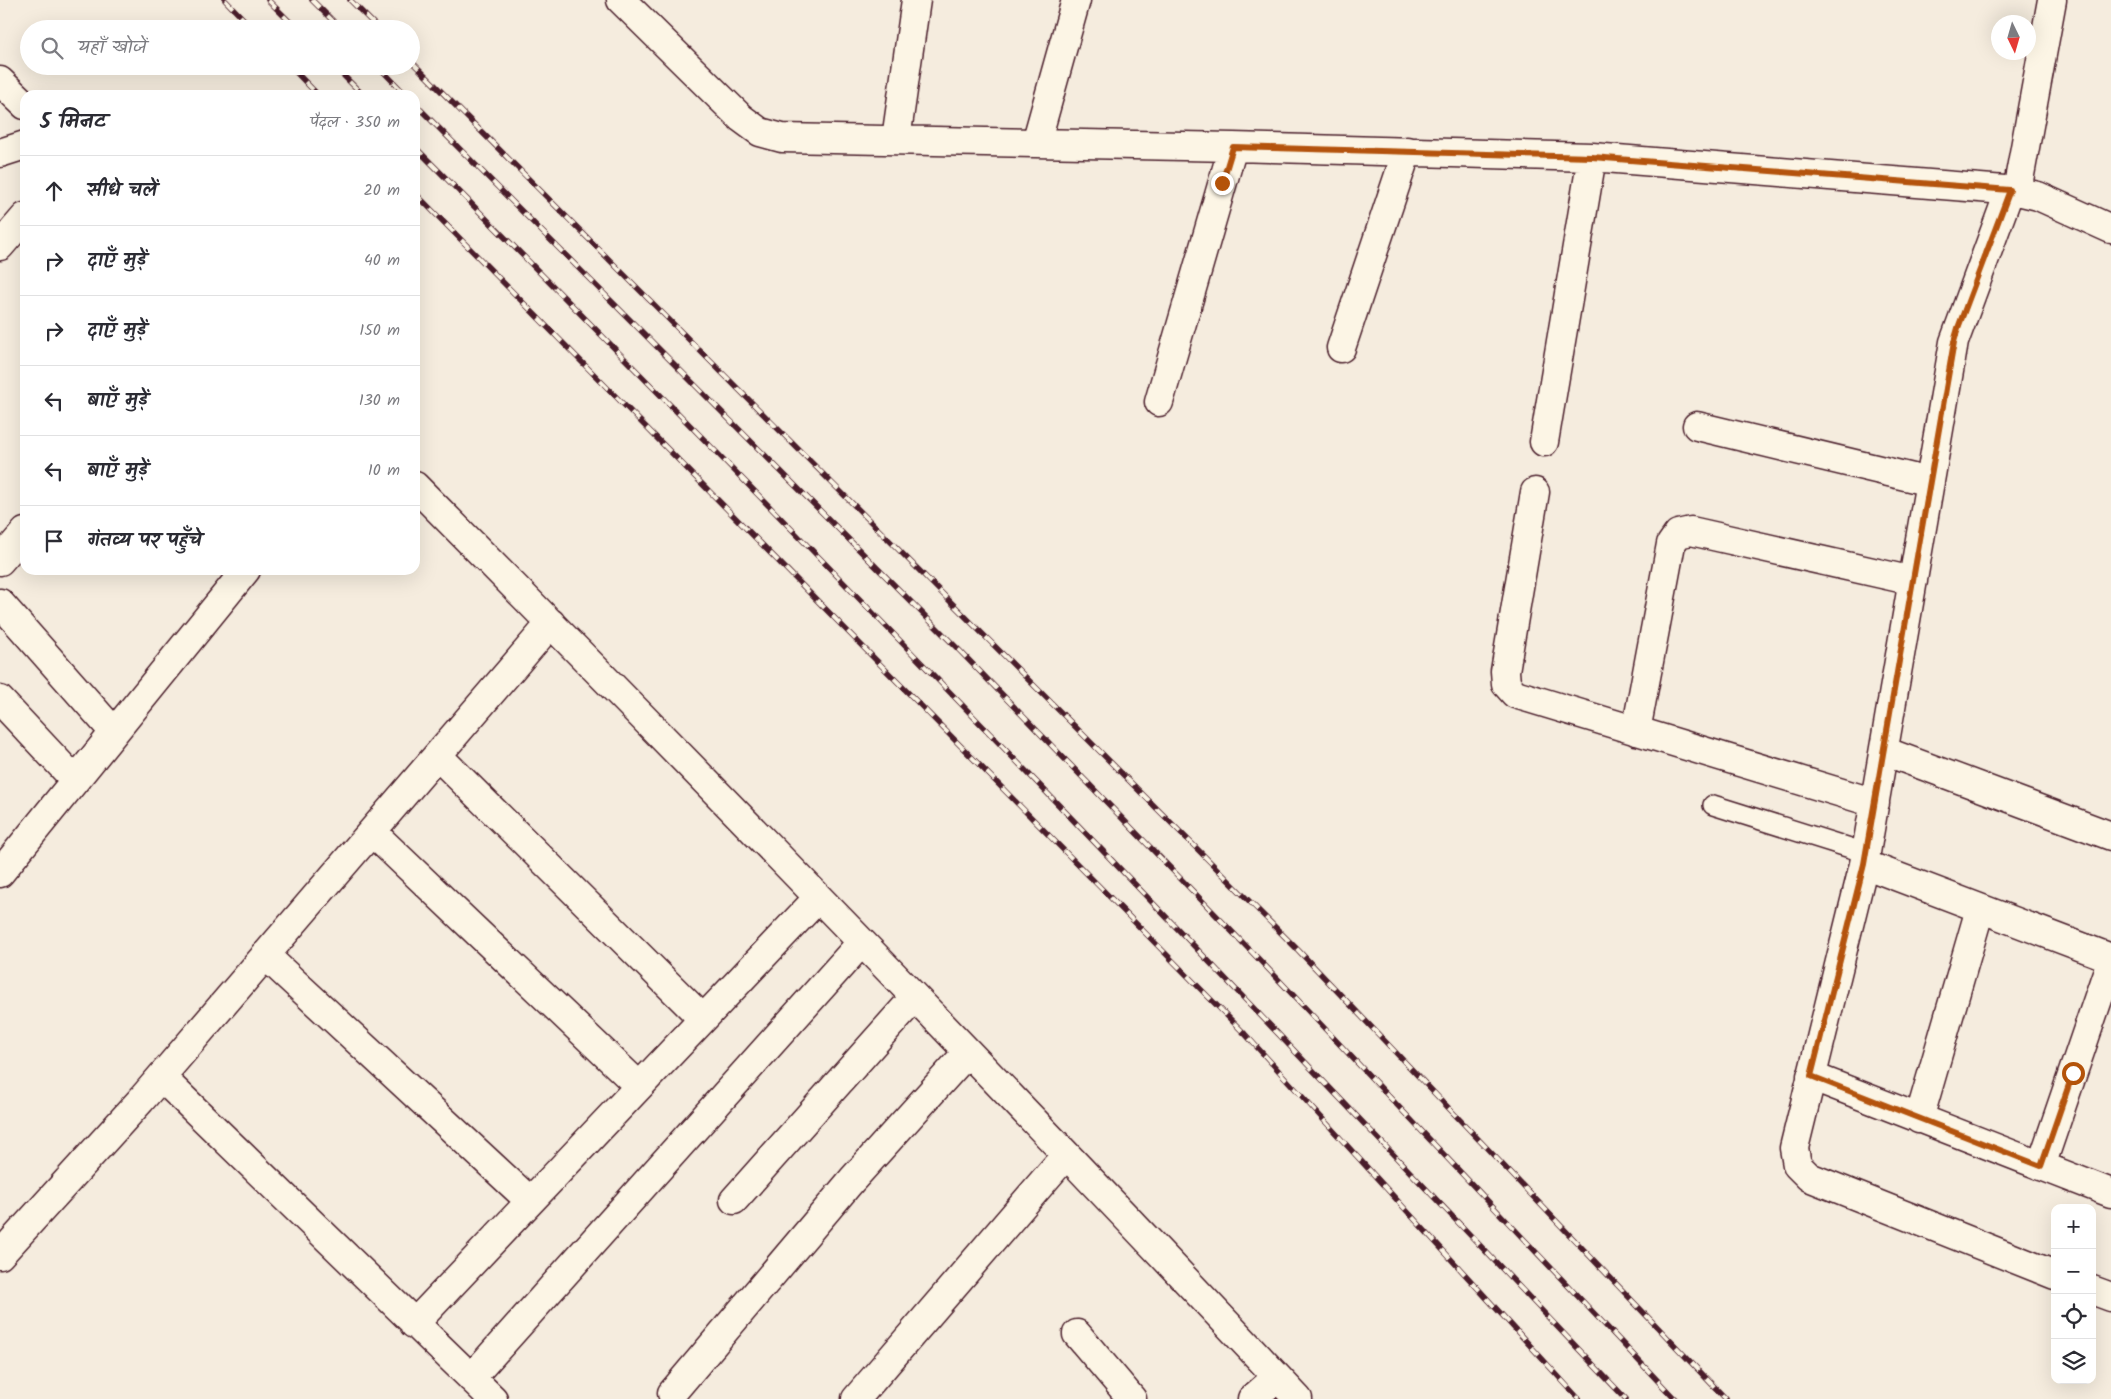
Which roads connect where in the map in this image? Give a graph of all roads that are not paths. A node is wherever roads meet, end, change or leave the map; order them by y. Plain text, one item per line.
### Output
1 (621, 0) edge
2 (916, 0) edge
3 (1076, 0) edge
4 (2052, 0) edge
5 (0, 81) edge
6 (20, 100) edge
7 (896, 139) junction
8 (1036, 143) junction
9 (20, 147) edge
10 (1233, 147) junction
11 (1407, 151) junction
12 (0, 153) edge
13 (1592, 157) junction
14 (2014, 190) junction
15 (20, 222) edge
16 (2111, 229) edge
17 (0, 246) edge
18 (1341, 348) dead end
19 (1159, 402) dead end
20 (1696, 426) dead end
21 (1544, 442) dead end
22 (1930, 482) junction
23 (420, 491) edge
24 (1535, 492) dead end
25 (242, 575) edge
26 (1913, 580) junction
27 (0, 603) edge
28 (551, 623) junction
29 (0, 700) edge
30 (1636, 730) junction
31 (114, 732) junction
32 (1884, 751) junction
33 (438, 756) junction
34 (75, 780) junction
35 (1875, 802) junction
36 (1713, 805) dead end
37 (372, 832) junction
38 (2111, 836) edge
39 (1865, 859) junction
40 (0, 873) edge
41 (818, 898) junction
42 (1980, 909) junction
43 (861, 943) junction
44 (265, 955) junction
45 (2111, 959) edge
46 (914, 998) junction
47 (703, 1019) junction
48 (968, 1053) junction
49 (1811, 1076) junction
50 (161, 1077) junction
51 (639, 1086) junction
52 (1920, 1119) junction
53 (1066, 1155) junction
54 (2041, 1166) junction
55 (2111, 1193) edge
56 (734, 1200) dead end
57 (530, 1201) junction
58 (0, 1255) edge
59 (2051, 1273) edge
60 (2096, 1291) edge
61 (2111, 1297) edge
62 (414, 1324) junction
63 (1077, 1334) dead end
64 (1277, 1377) junction
65 (470, 1378) junction
66 (672, 1393) dead end
67 (493, 1399) edge
68 (856, 1399) edge
69 (1132, 1399) edge
70 (1252, 1399) edge
71 (1298, 1399) edge

1 - 7 street
2 - 7 street
3 - 8 street
4 - 14 street
5 - 6 street
7 - 8 street
8 - 10 street
9 - 12 street
10 - 11 street
10 - 19 street
11 - 13 street
11 - 18 street
13 - 14 street
13 - 21 street
14 - 16 street
14 - 22 street
15 - 17 street
20 - 22 street
22 - 26 street
23 - 28 street
24 - 30 street
25 - 31 street
26 - 30 street
26 - 32 street
27 - 31 street
28 - 33 street
28 - 41 street
29 - 34 street
30 - 35 street
31 - 34 street
32 - 35 street
32 - 38 street
33 - 37 street
33 - 47 street
34 - 40 street
35 - 39 street
36 - 39 lane
37 - 44 street
37 - 51 street
39 - 42 street
39 - 49 street
41 - 43 street
41 - 47 street
42 - 45 street
42 - 52 street
43 - 46 street
43 - 65 street
44 - 50 street
44 - 57 street
45 - 54 street
46 - 48 street
46 - 56 street
47 - 51 street
48 - 53 street
48 - 66 street
49 - 52 street
49 - 59 street
50 - 58 street
50 - 62 street
51 - 57 street
52 - 54 street
53 - 64 street
53 - 68 street
54 - 55 street
57 - 62 street
60 - 61 street
62 - 65 street
63 - 69 street
64 - 70 street
64 - 71 street
65 - 67 street

